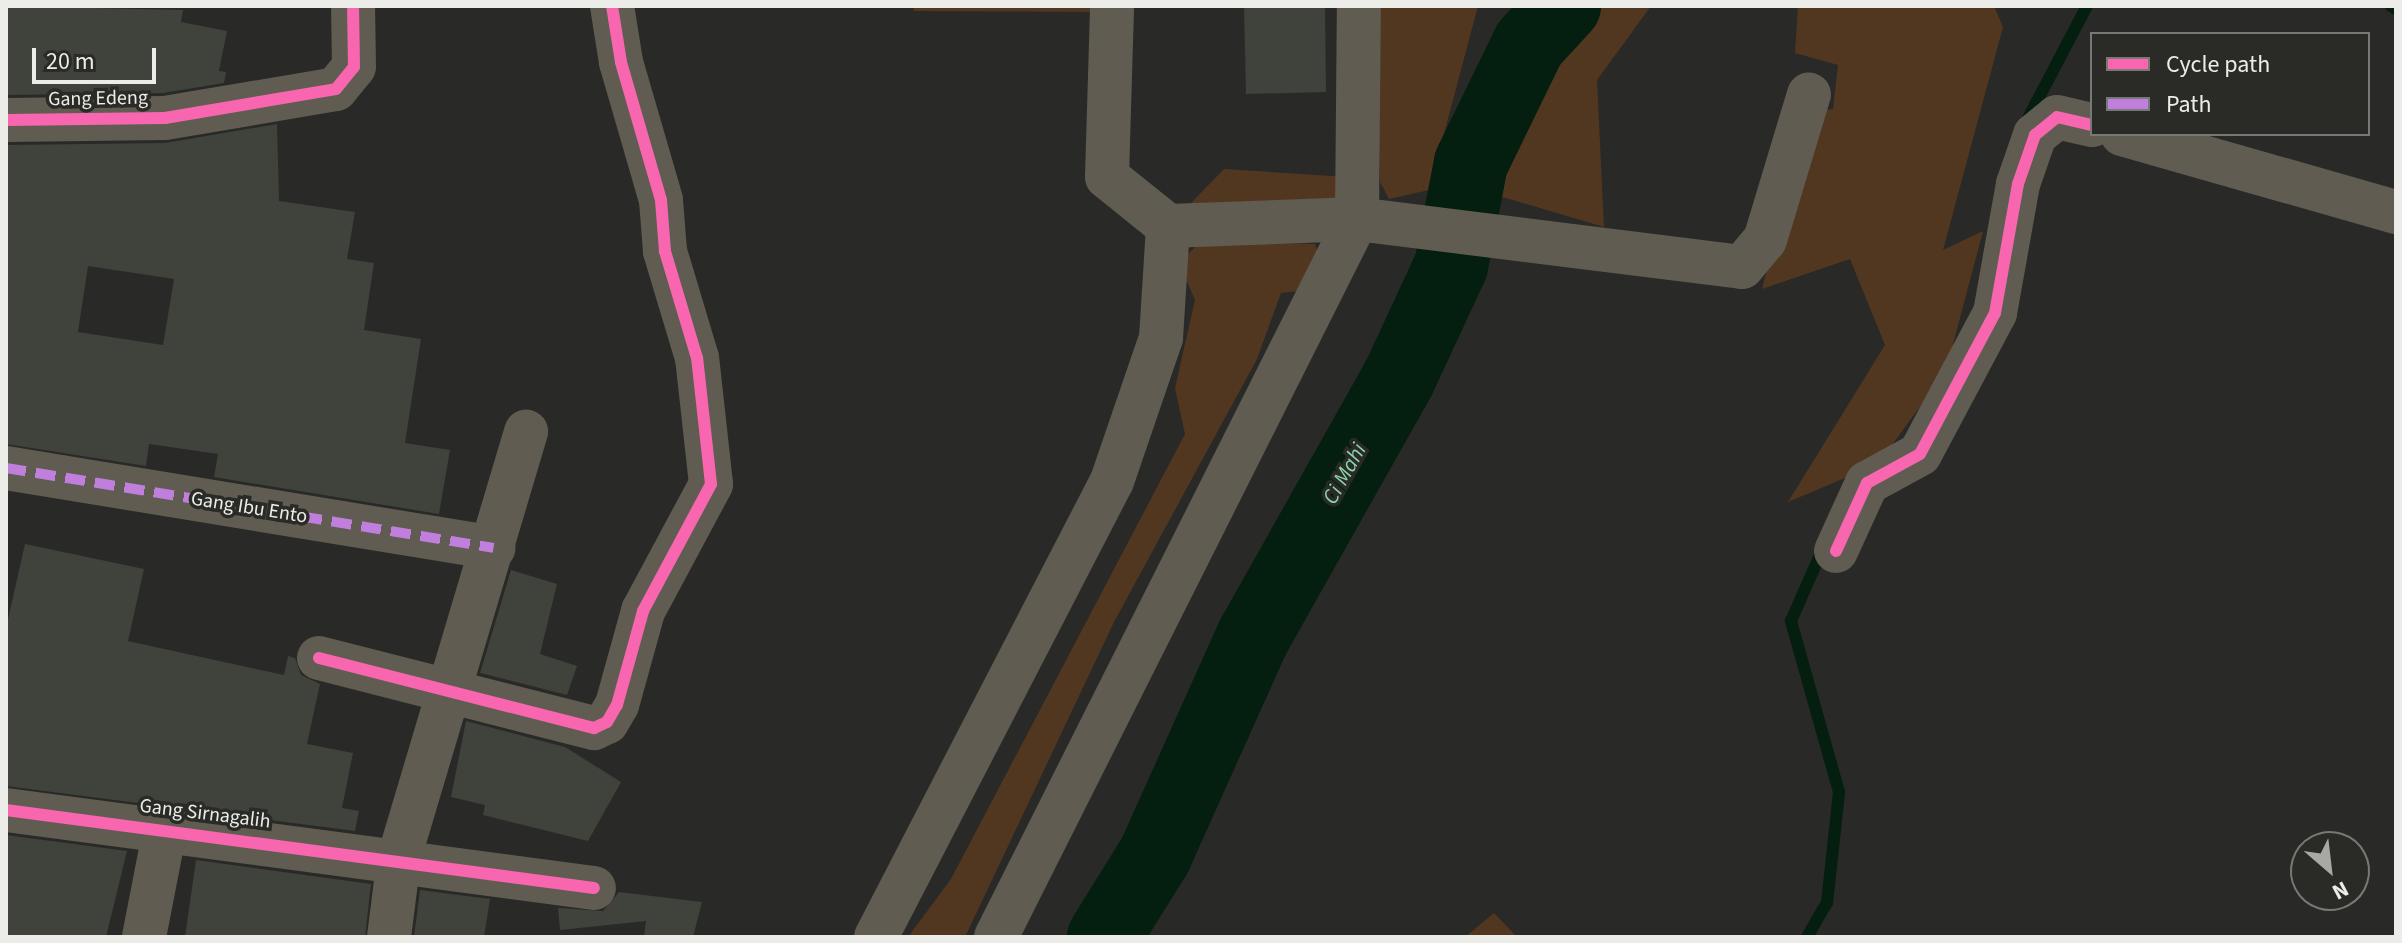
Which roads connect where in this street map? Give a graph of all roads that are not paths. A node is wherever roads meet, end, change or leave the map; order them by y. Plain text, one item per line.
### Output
1 (353, 6) edge
2 (612, 6) edge
3 (1112, 6) edge
4 (1359, 6) edge
5 (1809, 94) dead end
6 (6, 120) edge
7 (2090, 125) edge
8 (2129, 136) edge
9 (2396, 212) edge
10 (1357, 219) junction
11 (1168, 226) junction
12 (526, 431) dead end
13 (6, 468) edge
14 (493, 548) junction
15 (1836, 551) dead end
16 (319, 658) dead end
17 (448, 691) junction
18 (6, 810) edge
19 (165, 829) junction
20 (399, 858) junction
21 (594, 888) dead end
22 (144, 937) edge
23 (389, 937) edge
24 (876, 937) edge
25 (996, 937) edge

1 - 6 street, Gang Edeng
2 - 17 street
3 - 11 street
4 - 10 street
5 - 10 street
7 - 15 street
8 - 9 street
10 - 11 street
10 - 25 street
11 - 24 street
12 - 14 street
13 - 14 street, Gang Ibu Ento
14 - 17 street
16 - 17 street
17 - 20 street
18 - 19 street, Gang Sirnagalih
19 - 20 street, Gang Sirnagalih
19 - 22 street
20 - 21 street, Gang Sirnagalih
20 - 23 street

